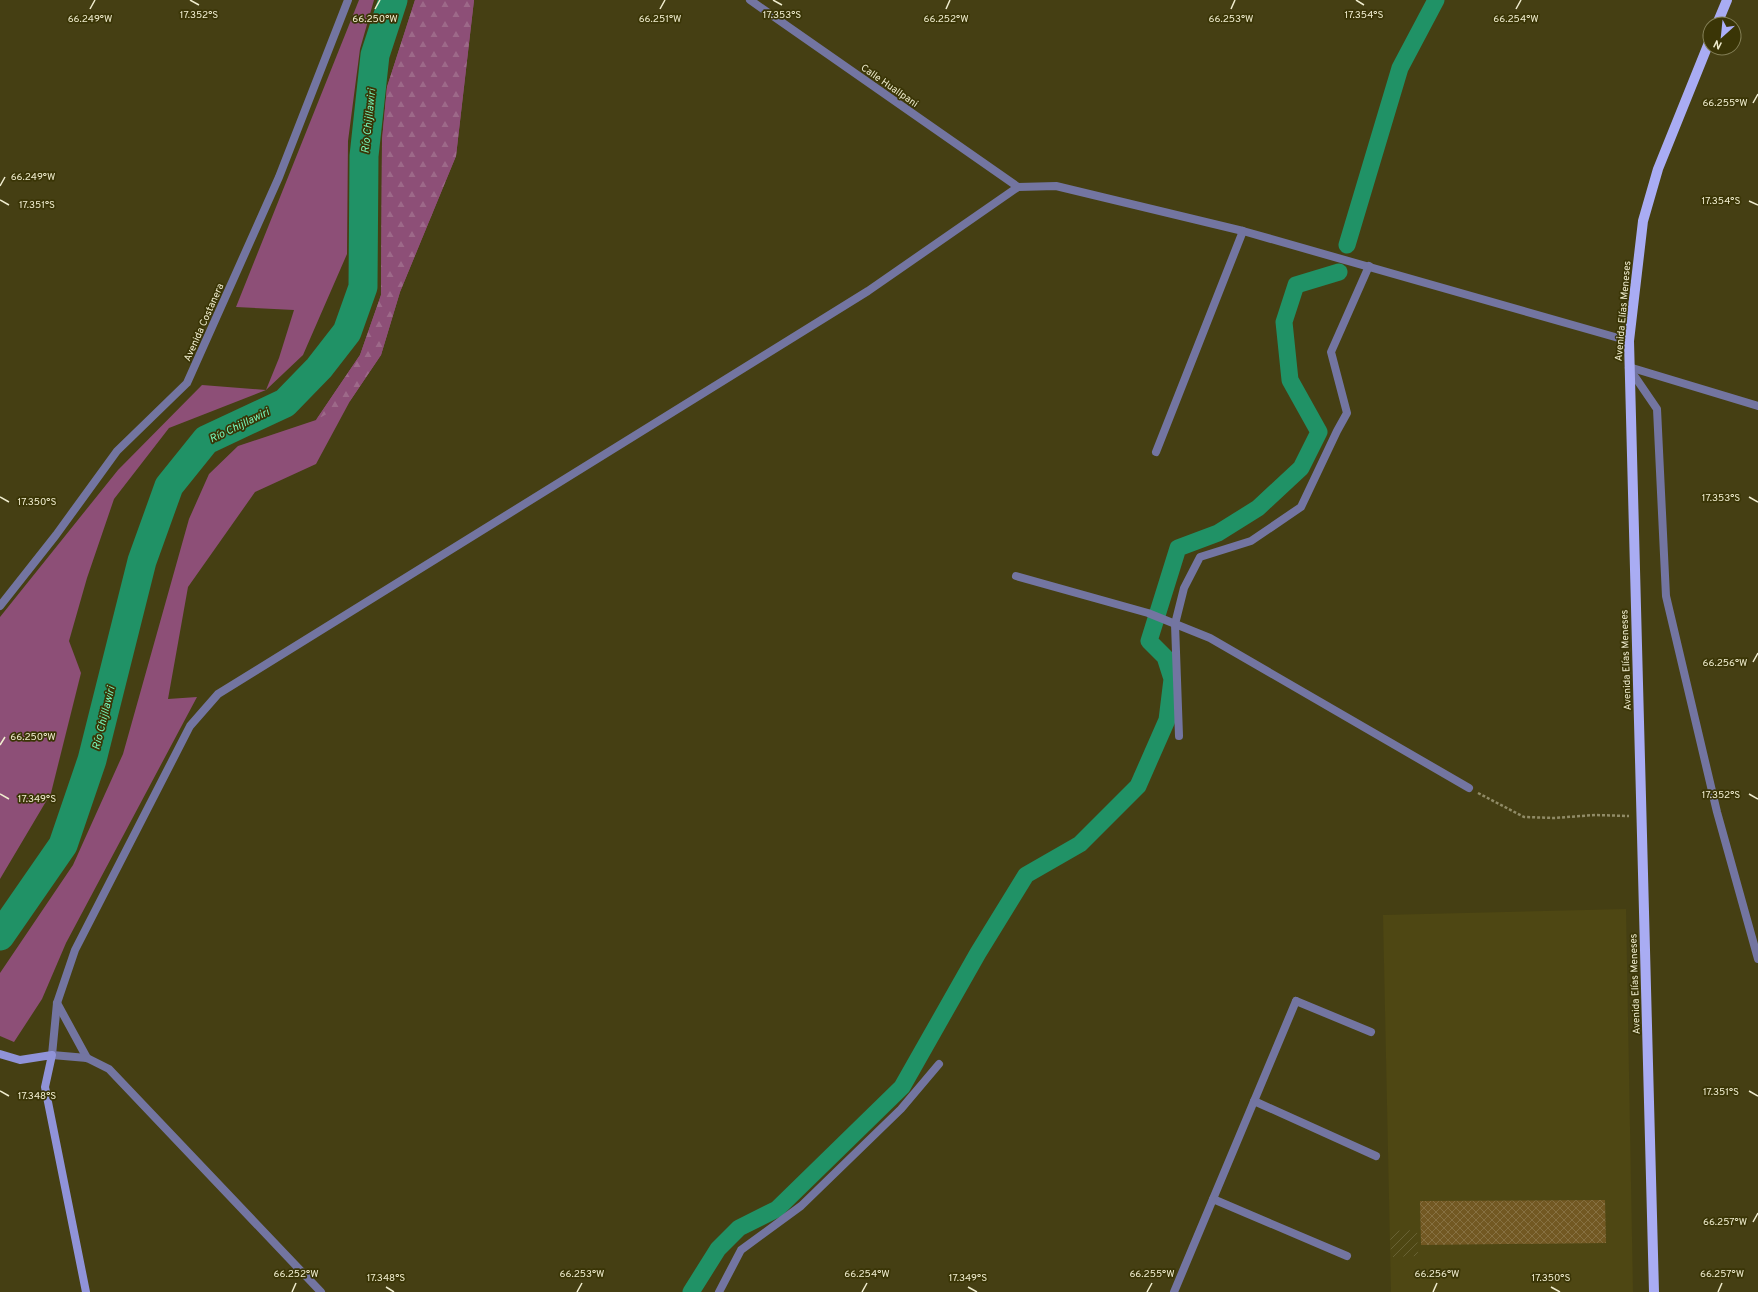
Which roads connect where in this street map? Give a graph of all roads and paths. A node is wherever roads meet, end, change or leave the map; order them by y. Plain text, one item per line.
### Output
1 (348, 0) edge
2 (750, 0) edge
3 (1727, 0) edge
4 (1720, 16) edge
5 (1704, 56) edge
6 (1018, 187) junction
7 (1243, 231) junction
8 (1369, 266) junction
9 (1629, 341) junction
10 (1629, 367) junction
11 (1758, 406) edge
12 (1156, 452) dead end
13 (1016, 576) dead end
14 (0, 606) edge
15 (1175, 624) junction
16 (1179, 736) dead end
17 (1469, 788) joint
18 (1641, 817) junction
19 (1758, 959) edge
20 (57, 1003) junction
21 (1371, 1032) dead end
22 (0, 1054) edge
23 (52, 1055) junction
24 (87, 1058) junction
25 (939, 1064) dead end
26 (1254, 1101) junction
27 (1376, 1156) dead end
28 (1213, 1199) junction
29 (1347, 1256) dead end
30 (86, 1292) edge
31 (321, 1292) edge
32 (719, 1292) edge
33 (1174, 1292) edge
34 (1654, 1292) edge

1 - 14 street, Avenida Costanera
2 - 6 street, Calle Huallpani
3 - 4 main road
5 - 9 main road, Avenida Elías Meneses
6 - 7 street
6 - 20 street
7 - 8 street
7 - 12 street
8 - 9 street
8 - 15 street
9 - 10 main road, Avenida Elías Meneses
10 - 11 street
10 - 18 main road, Avenida Elías Meneses
10 - 19 street
13 - 15 street
15 - 16 street
15 - 17 street
17 - 18 path
18 - 34 main road, Avenida Elías Meneses
20 - 23 street
20 - 24 street
21 - 26 street
22 - 23 main road
23 - 24 street
23 - 30 main road
24 - 31 street
25 - 32 street
26 - 27 street
26 - 28 street
28 - 29 street
28 - 33 street

